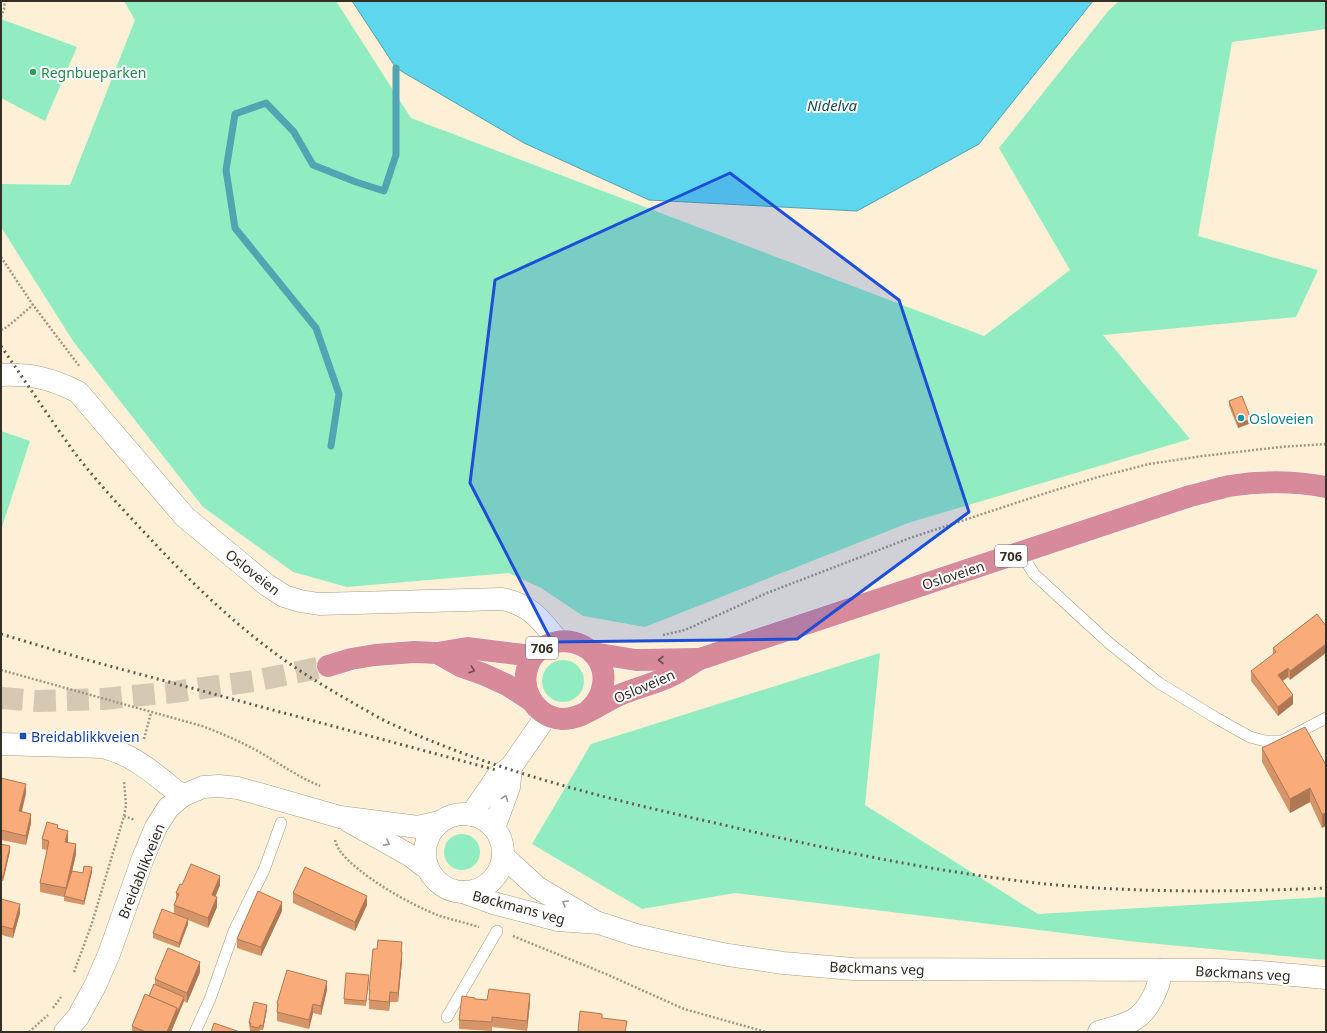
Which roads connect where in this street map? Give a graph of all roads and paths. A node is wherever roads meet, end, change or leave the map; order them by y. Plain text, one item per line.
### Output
1 (5, 1) edge
2 (1, 17) edge
3 (1, 257) edge
4 (33, 306) junction
5 (1, 330) edge
6 (81, 368) dead end
7 (1, 375) edge
8 (1326, 444) edge
9 (1326, 487) edge
10 (1021, 553) junction
11 (657, 636) dead end
12 (558, 641) junction
13 (437, 653) junction
14 (593, 653) junction
15 (533, 656) junction
16 (700, 659) junction
17 (328, 666) tunnel mouth
18 (1, 670) edge
19 (539, 708) junction
20 (587, 712) junction
21 (151, 713) junction
22 (1326, 718) edge
23 (143, 743) dead end
24 (1, 744) edge
25 (511, 767) junction
26 (124, 779) dead end
27 (324, 788) dead end
28 (182, 796) junction
29 (472, 815) junction
30 (124, 816) junction
31 (340, 817) junction
32 (138, 821) dead end
33 (440, 822) junction
34 (281, 823) dead end
35 (494, 828) junction
36 (334, 838) dead end
37 (503, 856) junction
38 (428, 869) junction
39 (463, 892) junction
40 (599, 923) junction
41 (497, 931) junction
42 (1160, 970) junction
43 (72, 978) dead end
44 (1326, 978) edge
45 (62, 996) dead end
46 (447, 1017) dead end
47 (29, 1032) edge
48 (66, 1032) edge
49 (196, 1032) edge
50 (766, 1032) edge
51 (1099, 1032) edge

1 - 2 path
3 - 4 path
4 - 5 path
4 - 6 path
7 - 12 street, Osloveien
8 - 11 path
9 - 10 highway, Osloveien / 706
10 - 16 highway, Osloveien / 706
10 - 22 lane
12 - 14 highway, 706
12 - 15 highway, 706
13 - 15 highway, 706
13 - 17 highway, 706
13 -> 19 highway, 706
16 -> 14 highway, Osloveien / 706
14 - 20 highway
15 - 19 highway, 706
16 - 20 highway, Osloveien / 706
18 - 21 path
19 - 20 highway, 706
19 - 25 street
21 - 23 path
21 - 27 path
24 - 28 street
25 - 29 street
35 -> 25 street
26 - 30 path
28 - 31 street, Breidablikveien
28 - 48 street, Breidablikveien
29 - 33 street
29 - 35 street
30 - 32 path
30 - 43 path
31 - 33 street, Breidablikveien
31 -> 38 street, Breidablikveien
33 - 38 street
34 - 49 lane
35 - 37 street
36 - 41 path
37 - 39 street
40 -> 37 street, Bøckmans veg
38 - 39 street
39 - 40 street, Bøckmans veg
40 - 42 street, Bøckmans veg
41 - 46 lane, Bøckmans veg
41 - 50 path
42 - 44 street, Bøckmans veg
42 - 51 street
45 - 47 path

